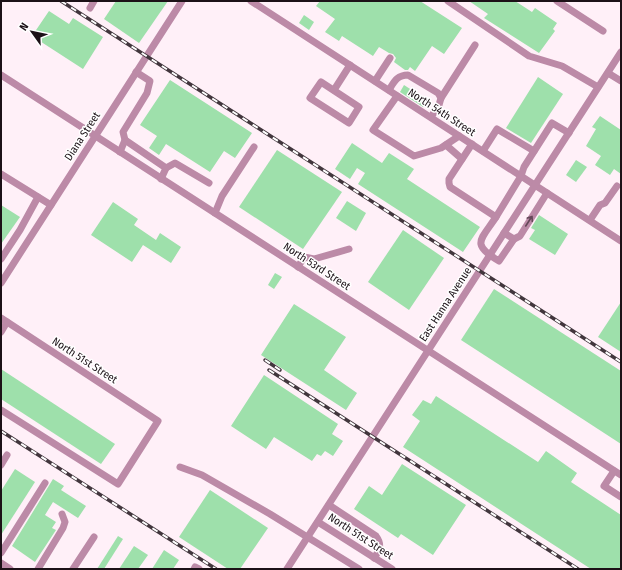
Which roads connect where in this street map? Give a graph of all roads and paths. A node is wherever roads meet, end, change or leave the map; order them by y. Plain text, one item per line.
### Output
1 (94, 1) edge
2 (182, 1) edge
3 (251, 1) edge
4 (448, 1) edge
5 (557, 1) edge
6 (90, 8) dead end
7 (604, 31) dead end
8 (475, 45) dead end
9 (621, 52) edge
10 (390, 58) dead end
11 (350, 65) junction
12 (136, 72) junction
13 (608, 73) junction
14 (1, 75) edge
15 (375, 81) junction
16 (621, 81) edge
17 (598, 87) junction
18 (334, 90) junction
19 (389, 90) junction
20 (397, 96) junction
21 (441, 98) junction
22 (431, 117) junction
23 (569, 133) junction
24 (95, 136) junction
25 (460, 136) junction
26 (125, 140) junction
27 (472, 144) junction
28 (446, 145) junction
29 (254, 147) dead end
30 (483, 151) junction
31 (534, 151) junction
32 (120, 152) junction
33 (462, 159) junction
34 (166, 168) junction
35 (1, 174) edge
36 (521, 176) junction
37 (161, 178) junction
38 (209, 183) dead end
39 (535, 184) junction
40 (617, 186) dead end
41 (547, 192) junction
42 (38, 197) junction
43 (51, 205) junction
44 (215, 213) junction
45 (496, 217) junction
46 (590, 220) junction
47 (504, 233) junction
48 (517, 237) junction
49 (621, 240) edge
50 (349, 249) dead end
51 (490, 255) junction
52 (1, 259) edge
53 (298, 267) junction
54 (1, 283) edge
55 (4, 320) edge
56 (1, 332) edge
57 (428, 351) junction
58 (1, 410) edge
59 (7, 456) dead end
60 (1, 465) edge
61 (180, 467) dead end
62 (614, 470) junction
63 (621, 475) edge
64 (45, 483) dead end
65 (621, 497) edge
66 (329, 505) junction
67 (62, 514) dead end
68 (318, 522) junction
69 (94, 537) dead end
70 (308, 537) junction
71 (1, 553) edge
72 (374, 558) junction
73 (1, 563) edge
74 (10, 569) edge
75 (38, 569) edge
76 (73, 569) edge
77 (194, 569) edge
78 (198, 569) edge
79 (287, 569) edge
80 (360, 569) edge
81 (392, 569) edge

1 - 6 street
2 - 12 street, Diana Street
3 - 11 street, North 54th Street
4 - 17 street
5 - 7 street
8 - 21 street
9 - 13 street, East Hanna Avenue
10 - 15 street
11 - 15 street, North 54th Street
11 - 18 street
12 - 24 street, Diana Street
12 - 26 street
13 - 16 street
13 - 17 street, East Hanna Avenue
14 - 24 street, North 53rd Street
15 - 19 street, North 54th Street
17 - 23 street, East Hanna Avenue
18 - 18 street
19 - 20 street, North 54th Street
19 - 21 street
20 - 22 street, North 54th Street
20 - 28 street
21 - 22 street
22 - 25 street, North 54th Street
23 - 31 street
23 - 39 street, East Hanna Avenue
24 - 32 street, North 53rd Street
24 - 43 street, Diana Street
25 - 27 street, North 54th Street
25 - 28 street
26 - 32 street
26 - 34 street
27 - 30 street, North 54th Street
27 - 33 street
28 - 33 street
29 - 44 street
30 - 31 street
30 - 36 street, North 54th Street
31 - 36 street
32 - 37 street, North 53rd Street
33 - 45 street
34 - 37 street
34 - 38 street
35 - 42 street
36 - 39 street, North 54th Street
36 - 45 street
37 - 44 street, North 53rd Street
39 - 41 street, North 54th Street
39 - 47 street, East Hanna Avenue
40 - 46 street
41 - 46 street, North 54th Street
48 -> 41 street
42 - 43 street
42 - 52 street
43 - 54 street, Diana Street
44 - 53 street, North 53rd Street
45 - 51 street
46 - 49 street, North 54th Street
47 - 48 street
47 - 51 street, East Hanna Avenue
48 - 51 street
50 - 53 street
51 - 57 street, East Hanna Avenue
53 - 57 street, North 53rd Street
55 - 56 street
55 - 58 street, North 51st Street
57 - 62 street, North 53rd Street
57 - 66 street, East Hanna Avenue
59 - 60 street
61 - 70 street
62 - 63 street, North 53rd Street
62 - 65 street
64 - 71 street
66 - 68 street, East Hanna Avenue
66 - 72 street
67 - 75 street
68 - 70 street, East Hanna Avenue
68 - 72 street, North 51st Street
69 - 76 street
70 - 79 street, East Hanna Avenue
70 - 80 street
72 - 81 street, North 51st Street
73 - 74 street
77 - 78 street

